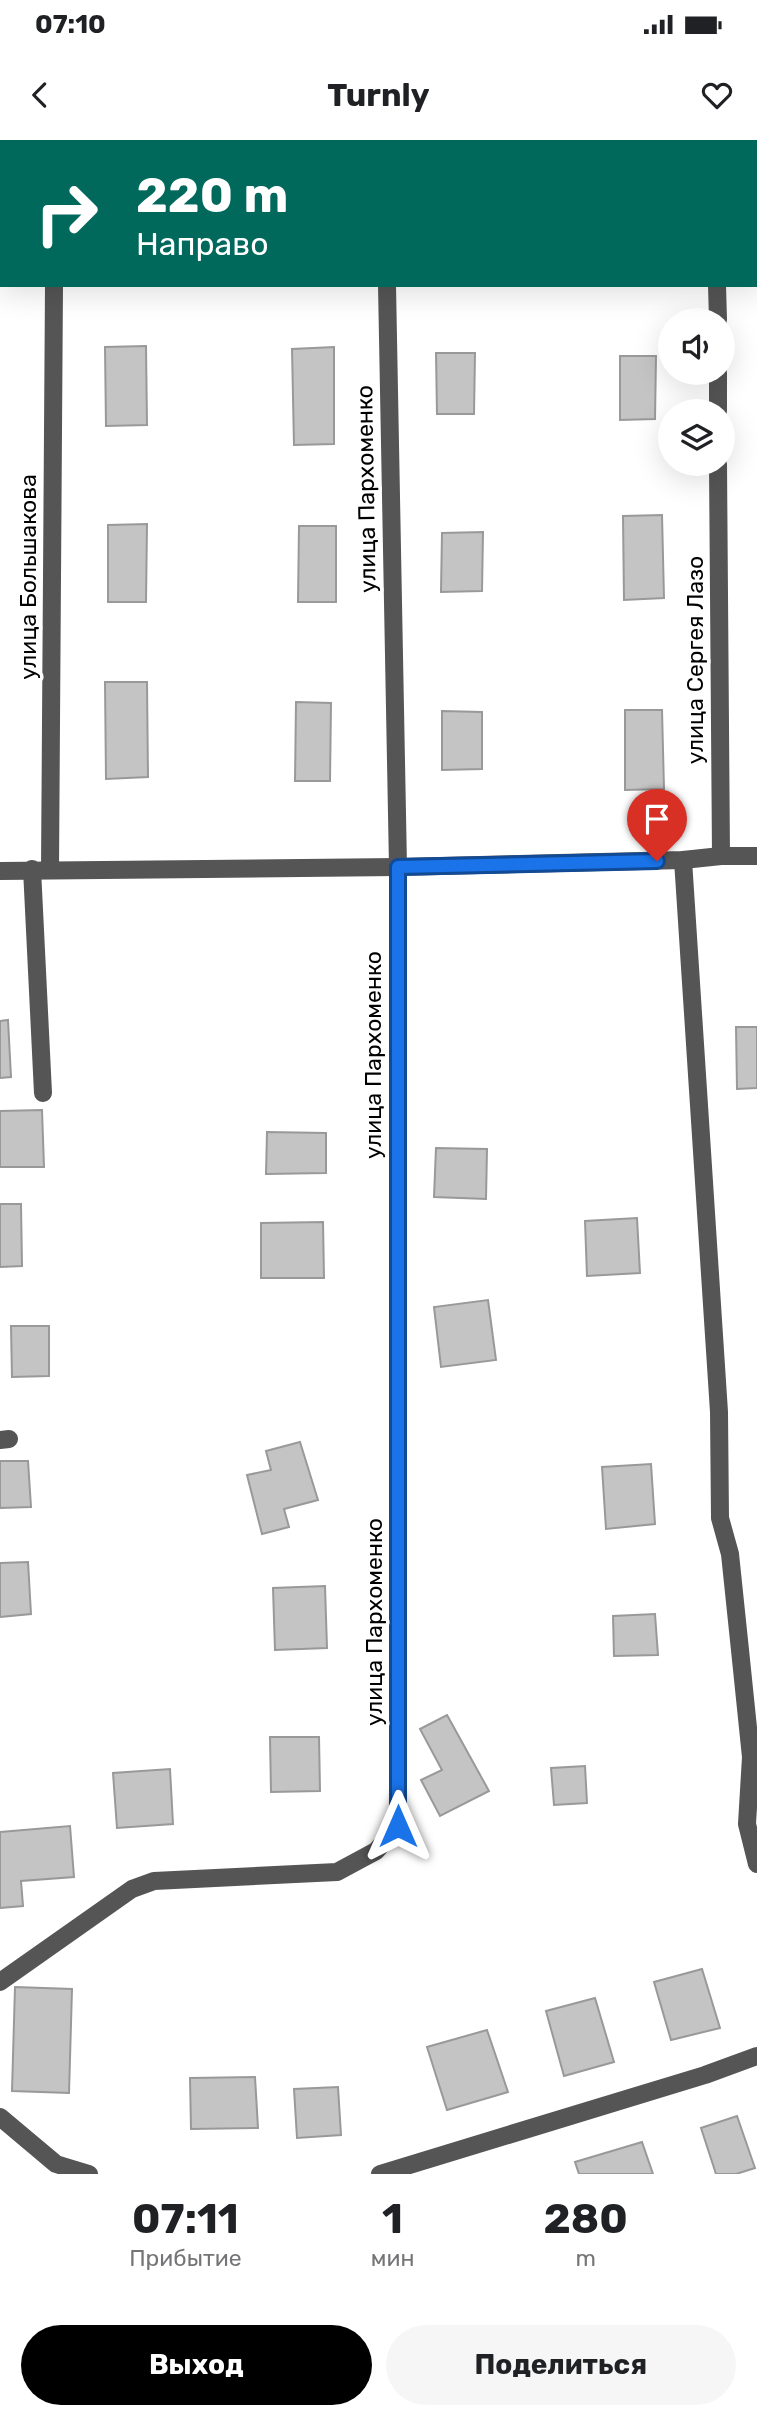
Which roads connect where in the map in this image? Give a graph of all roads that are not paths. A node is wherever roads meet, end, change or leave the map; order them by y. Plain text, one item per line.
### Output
1 (54, 287) edge
2 (387, 287) edge
3 (717, 287) edge
4 (718, 308) edge
5 (718, 476) edge
6 (721, 856) junction
7 (757, 856) edge
8 (683, 860) junction
9 (398, 867) junction
10 (41, 869) junction
11 (0, 871) edge
12 (43, 1093) dead end
13 (757, 1864) edge
14 (0, 1982) edge
15 (757, 2056) edge
16 (0, 2116) edge
17 (405, 2170) edge
18 (89, 2174) edge
19 (380, 2174) edge

1 - 10 street, улица Большакова
2 - 9 street, улица Пархоменко
3 - 4 street
5 - 6 street, улица Сергея Лазо
6 - 7 street
6 - 8 street
8 - 9 street
8 - 13 street
9 - 10 street
9 - 14 street, улица Пархоменко
10 - 11 street
10 - 12 street, улица Большакова
15 - 17 street
16 - 18 street
17 - 19 street

